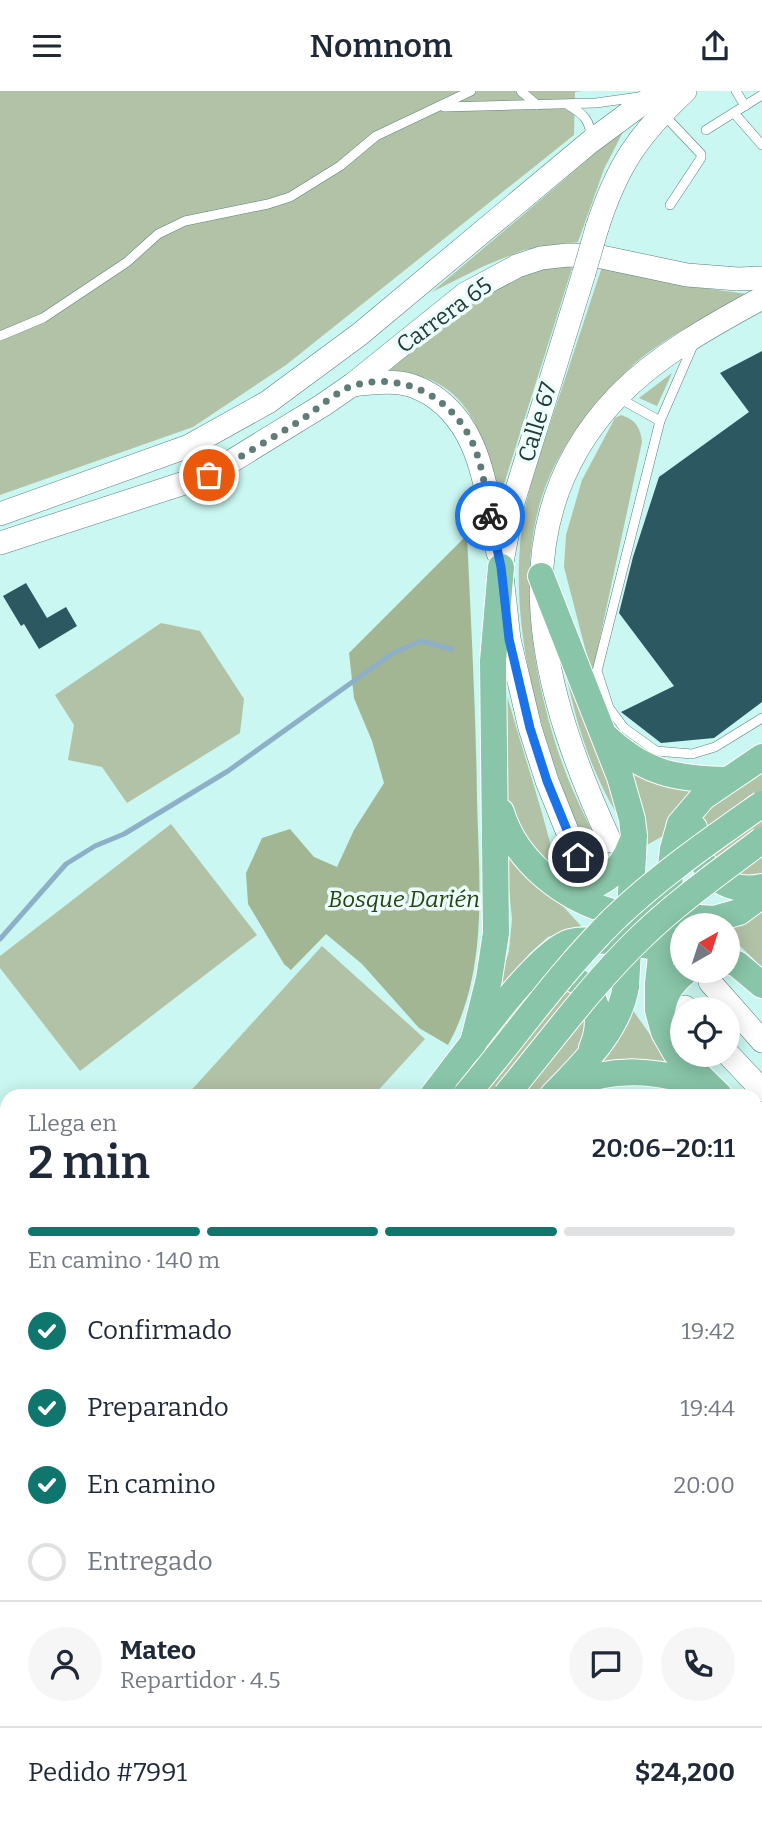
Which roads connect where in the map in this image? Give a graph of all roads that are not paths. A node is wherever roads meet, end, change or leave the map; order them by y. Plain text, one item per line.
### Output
1 (471, 91) edge
2 (521, 91) edge
3 (685, 91) edge
4 (736, 91) edge
5 (762, 95) edge
6 (661, 99) edge
7 (537, 104) junction
8 (566, 104) junction
9 (745, 106) junction
10 (438, 107) junction
11 (734, 113) junction
12 (706, 130) dead end
13 (590, 142) junction
14 (762, 145) edge
15 (670, 205) dead end
16 (762, 278) edge
17 (762, 298) edge
18 (0, 336) edge
19 (697, 337) junction
20 (352, 385) junction
21 (618, 397) junction
22 (660, 421) junction
23 (0, 514) edge
24 (0, 543) edge
25 (501, 567) junction
26 (541, 576) junction
27 (762, 718) edge
28 (602, 734) junction
29 (762, 757) edge
30 (727, 780) junction
31 (496, 797) junction
32 (703, 797) junction
33 (762, 804) edge
34 (622, 839) junction
35 (762, 840) edge
36 (578, 857) dead end
37 (556, 884) junction
38 (762, 887) edge
39 (762, 895) edge
40 (630, 914) junction
41 (665, 917) junction
42 (670, 940) edge
43 (628, 944) junction
44 (670, 949) edge
45 (670, 955) edge
46 (740, 969) edge
47 (674, 983) edge
48 (704, 983) edge
49 (762, 985) edge
50 (513, 994) junction
51 (661, 1023) junction
52 (762, 1041) edge
53 (472, 1047) junction
54 (585, 1062) junction
55 (740, 1067) edge
56 (438, 1089) edge
57 (471, 1089) edge
58 (511, 1089) edge
59 (559, 1089) edge
60 (563, 1089) edge
61 (708, 1089) edge
62 (712, 1089) edge
63 (761, 1089) edge

1 - 10 lane
2 - 7 lane
3 - 6 main road, Calle 67
4 - 9 lane
5 - 9 lane
6 - 8 lane
6 - 13 main road, Carrera 65
6 - 15 lane
6 - 25 main road, Calle 67, bridge
7 - 8 lane
7 - 10 lane
8 - 13 lane
9 - 11 lane
10 - 18 lane
11 - 12 lane
11 - 14 lane
13 - 23 main road, Carrera 65
16 - 20 main road, Carrera 65
17 - 19 main road, Calle 67
19 - 21 main road, Calle 67
19 - 22 lane
20 - 24 main road, Carrera 65
20 - 25 main road
21 - 22 lane
21 - 26 main road, Calle 67
22 - 27 lane
25 - 31 main road
25 - 36 main road, Calle 67
26 - 28 main road
26 - 34 main road, Calle 67
28 - 30 main road
28 - 34 main road
29 - 30 main road
30 - 32 main road
31 - 37 main road
31 - 53 main road
32 - 38 main road
32 - 41 main road
33 - 57 main road, bridge
34 - 37 main road
34 - 40 main road
35 - 58 main road, bridge
37 - 40 main road
39 - 41 main road
40 - 41 main road
40 - 43 main road
41 - 42 main road
43 - 44 main road
43 - 50 main road
43 - 54 main road
45 - 51 main road
46 - 49 main road
47 - 51 main road
48 - 52 main road
50 - 53 main road
50 - 54 main road
51 - 62 main road
53 - 56 main road
54 - 59 main road
55 - 63 main road
60 - 61 main road

